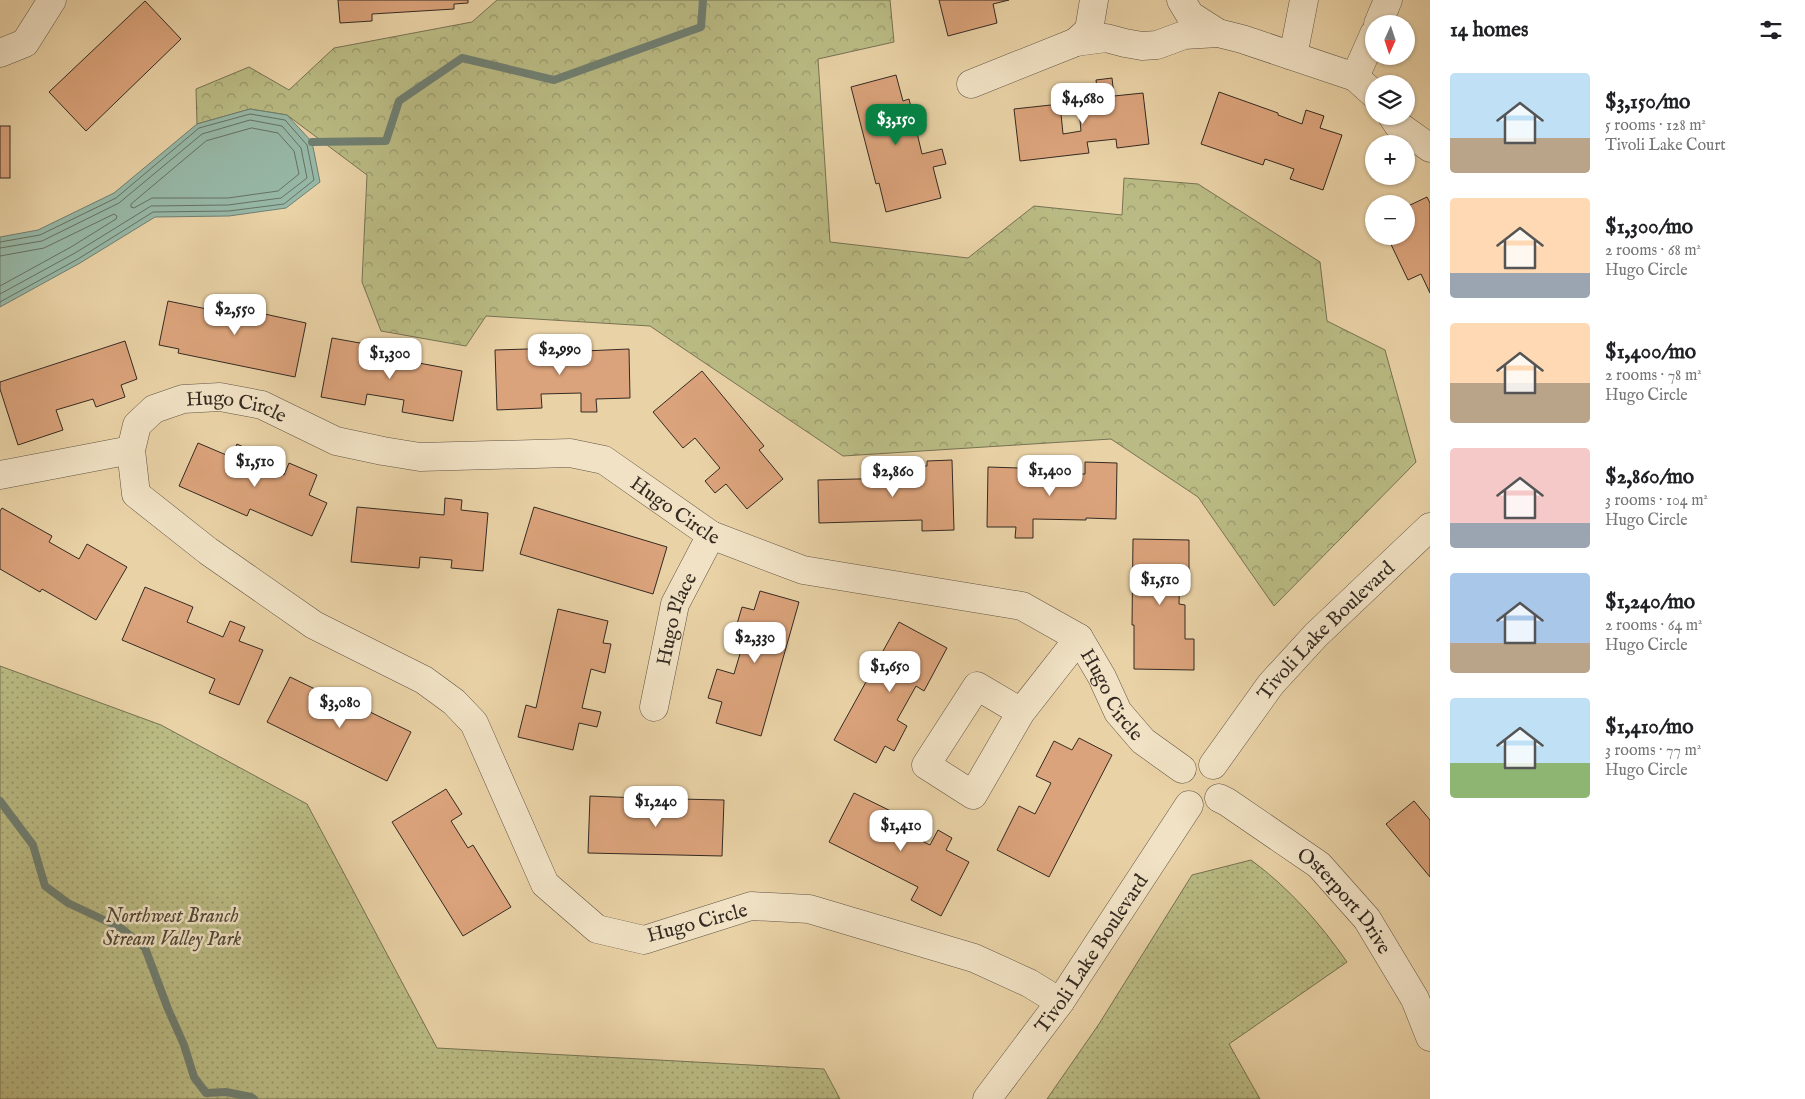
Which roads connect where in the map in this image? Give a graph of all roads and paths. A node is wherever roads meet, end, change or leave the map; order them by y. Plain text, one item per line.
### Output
1 (52, 0) edge
2 (1094, 0) edge
3 (1182, 0) edge
4 (1304, 0) edge
5 (1388, 0) edge
6 (1382, 15) edge
7 (1218, 33) junction
8 (1076, 42) junction
9 (0, 54) edge
10 (1290, 55) junction
11 (971, 84) dead end
12 (1365, 85) edge
13 (1398, 125) edge
14 (1430, 148) edge
15 (131, 450) junction
16 (0, 475) edge
17 (1430, 527) edge
18 (710, 535) junction
19 (1079, 638) junction
20 (654, 707) dead end
21 (1021, 712) dead end
22 (1214, 765) junction
23 (1182, 770) junction
24 (1219, 798) junction
25 (1189, 805) junction
26 (1060, 1002) junction
27 (1430, 1037) edge
28 (987, 1099) edge

1 - 9 street
2 - 8 street
3 - 7 street
4 - 10 street
5 - 6 street
7 - 8 street
7 - 10 street
8 - 11 street
10 - 12 street
13 - 14 street
15 - 16 street
15 - 18 street, Hugo Circle
15 - 26 street, Hugo Circle
17 - 22 street, Tivoli Lake Boulevard
18 - 19 street, Hugo Circle
18 - 20 street, Hugo Place
19 - 21 street
19 - 23 street, Hugo Circle
22 - 23 street
22 - 24 street
23 - 25 street
24 - 25 street
24 - 27 street, Osterport Drive
25 - 26 street, Tivoli Lake Boulevard
26 - 28 street, Tivoli Lake Boulevard

